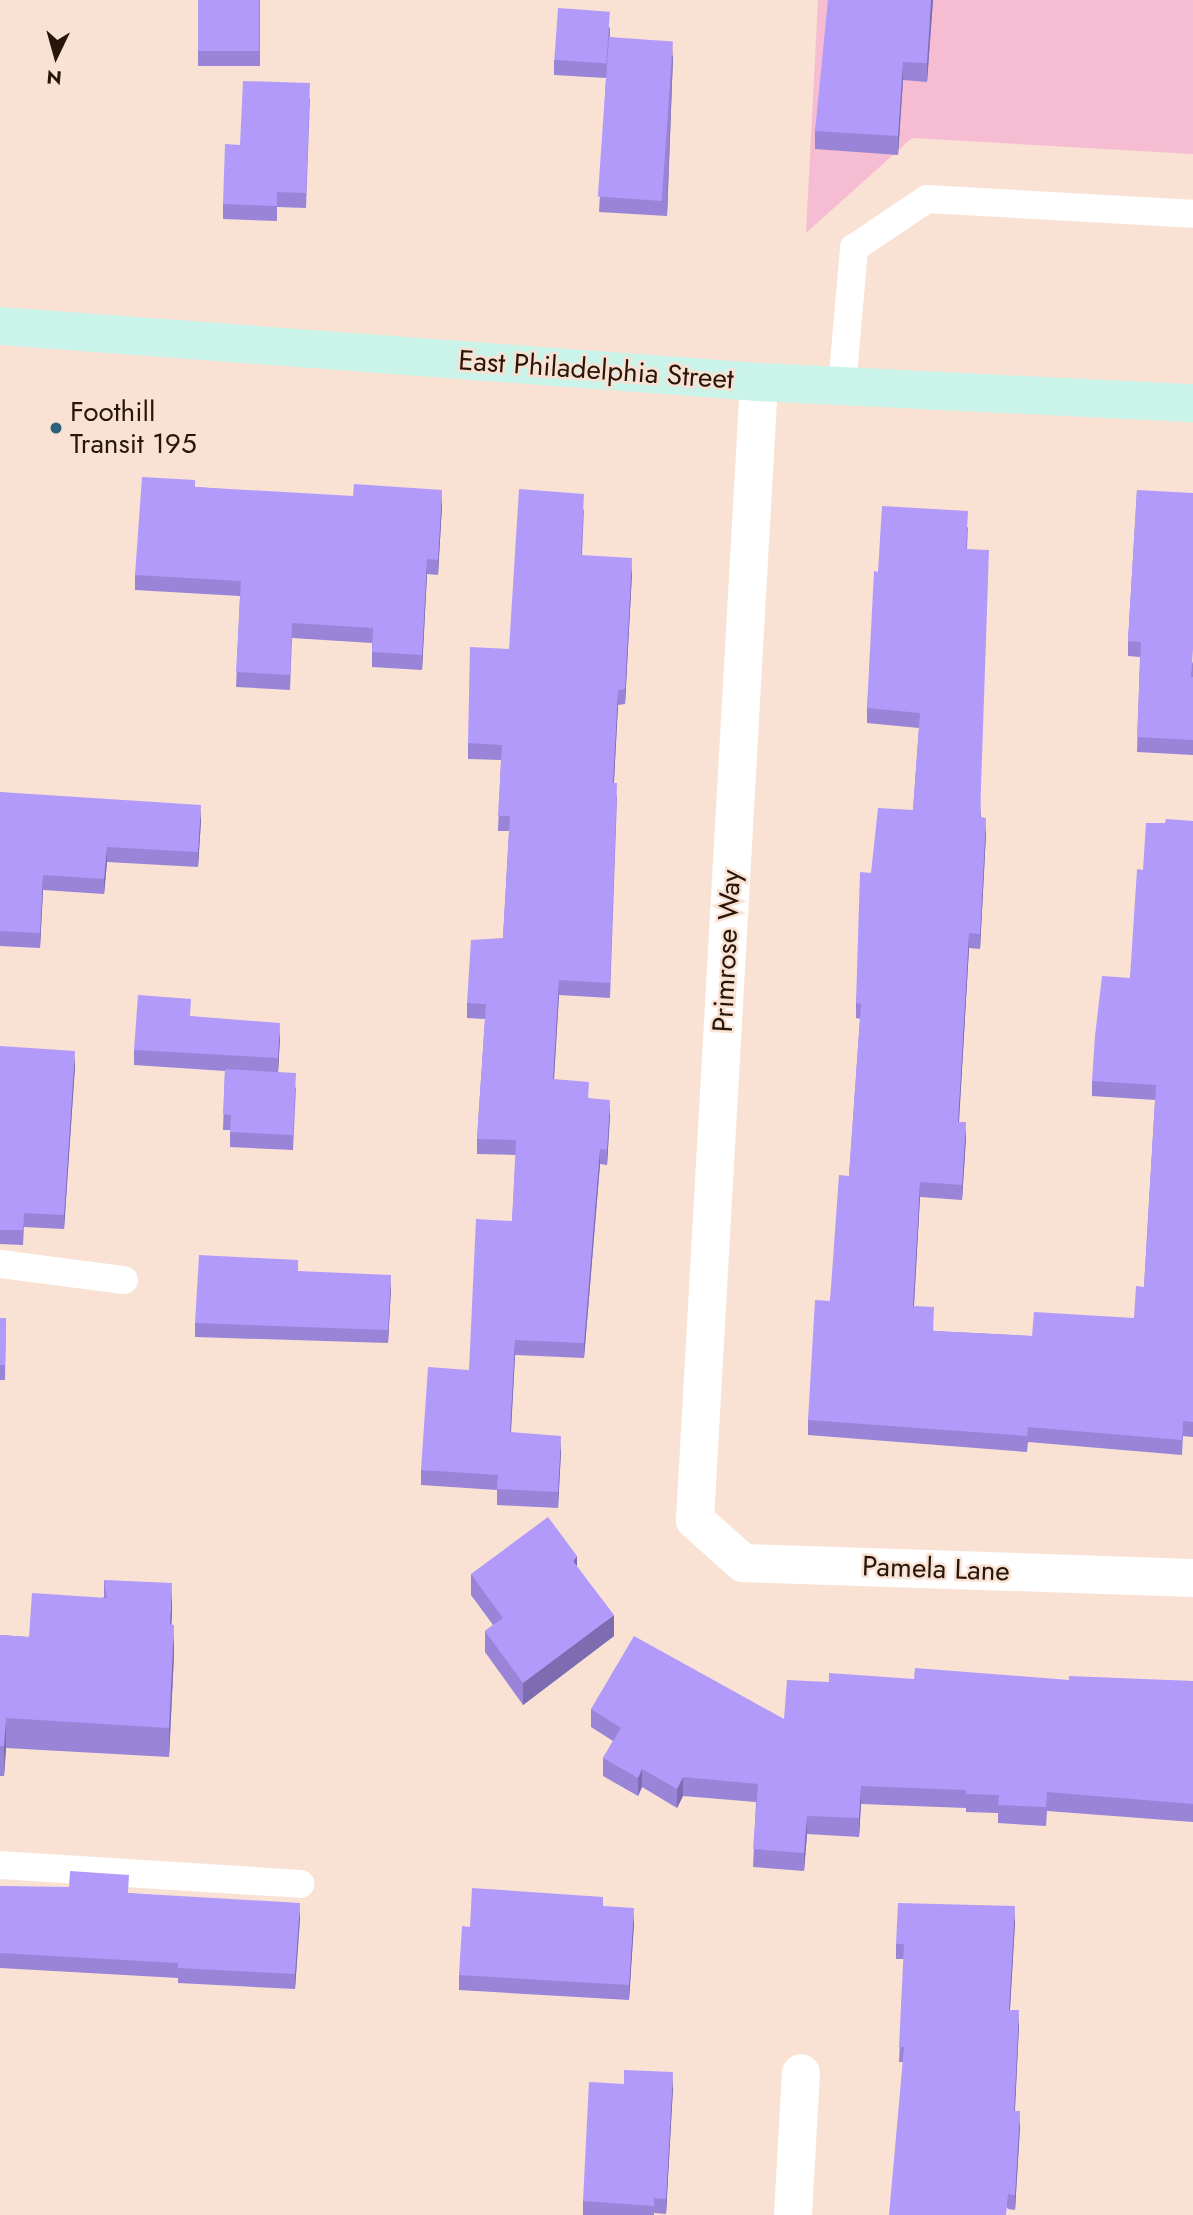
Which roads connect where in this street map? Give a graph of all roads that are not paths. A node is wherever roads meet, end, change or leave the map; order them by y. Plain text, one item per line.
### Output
1 (1193, 214) edge
2 (0, 326) edge
3 (759, 382) junction
4 (842, 386) junction
5 (1193, 403) edge
6 (0, 1264) edge
7 (124, 1280) dead end
8 (695, 1520) joint
9 (1193, 1578) edge
10 (0, 1865) edge
11 (300, 1884) dead end
12 (801, 2073) dead end
13 (793, 2215) edge

1 - 4 lane
2 - 3 street, East Philadelphia Street
3 - 4 street, East Philadelphia Street
3 - 8 street, Primrose Way
4 - 5 street, East Philadelphia Street
6 - 7 lane
8 - 9 street, Pamela Lane
10 - 11 lane
12 - 13 street

